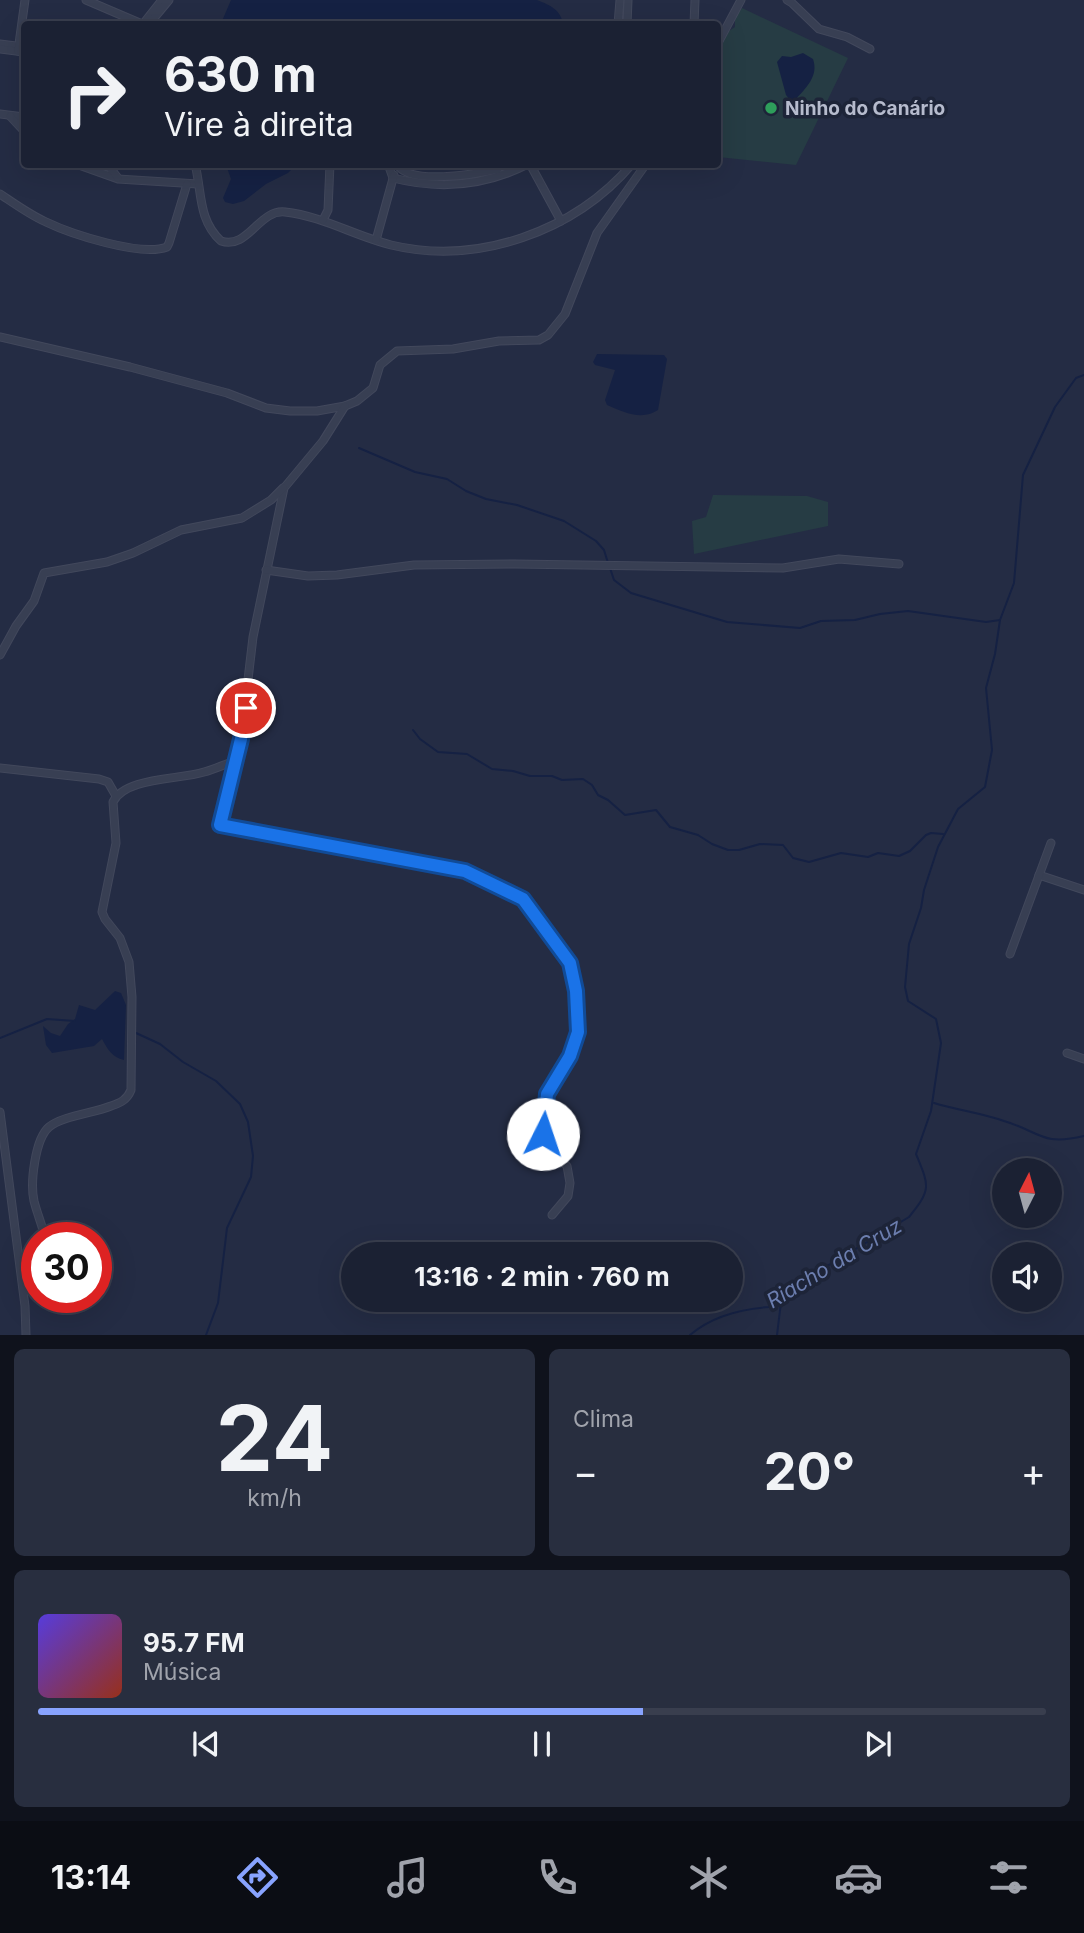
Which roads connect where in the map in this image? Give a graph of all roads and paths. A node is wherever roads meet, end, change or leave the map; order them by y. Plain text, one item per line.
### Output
1 (26, 0) edge
2 (86, 0) edge
3 (162, 0) edge
4 (169, 0) edge
5 (620, 0) edge
6 (628, 0) edge
7 (695, 0) edge
8 (741, 0) edge
9 (787, 0) edge
10 (24, 21) edge
11 (136, 21) edge
12 (145, 21) edge
13 (152, 21) edge
14 (618, 21) edge
15 (627, 21) edge
16 (694, 21) edge
17 (721, 37) edge
18 (0, 44) edge
19 (0, 49) edge
20 (21, 49) edge
21 (870, 49) dead end
22 (0, 114) edge
23 (9, 115) junction
24 (21, 117) edge
25 (21, 128) edge
26 (87, 168) edge
27 (110, 168) edge
28 (190, 168) edge
29 (195, 168) edge
30 (330, 168) edge
31 (389, 168) edge
32 (396, 168) edge
33 (400, 168) edge
34 (432, 168) edge
35 (531, 168) edge
36 (628, 168) edge
37 (643, 168) edge
38 (500, 170) edge
39 (393, 178) junction
40 (118, 179) junction
41 (430, 180) junction
42 (197, 181) junction
43 (187, 184) junction
44 (0, 194) edge
45 (323, 220) junction
46 (561, 221) junction
47 (376, 240) junction
48 (0, 337) edge
49 (345, 406) junction
50 (284, 488) junction
51 (899, 564) dead end
52 (266, 570) junction
53 (0, 655) edge
54 (235, 761) junction
55 (0, 768) edge
56 (116, 796) junction
57 (1051, 843) dead end
58 (1039, 875) junction
59 (1084, 890) edge
60 (1010, 954) dead end
61 (1067, 1053) dead end
62 (1084, 1059) edge
63 (0, 1112) edge
64 (552, 1215) dead end
65 (40, 1222) edge
66 (26, 1335) edge

1 - 10 street
2 - 11 street
3 - 12 street
4 - 13 street
5 - 14 street
6 - 15 street
7 - 16 street
8 - 17 street
9 - 21 street
18 - 20 street
19 - 20 street
22 - 23 street
23 - 24 street
23 - 25 street
26 - 40 street
27 - 40 street
28 - 42 street
29 - 42 street
30 - 45 street
31 - 39 street
32 - 39 street
33 - 41 street
34 - 41 street
35 - 46 street
36 - 46 street
37 - 49 street
38 - 41 street
39 - 41 street
39 - 47 street
40 - 43 street
42 - 43 street
42 - 45 street
43 - 44 street
45 - 47 street
46 - 47 street
48 - 49 street
49 - 50 street
50 - 52 street
50 - 53 street
51 - 52 street
52 - 54 street
54 - 56 street
54 - 64 street
55 - 56 street
56 - 65 street
57 - 58 street
58 - 59 street
58 - 60 street
61 - 62 street
63 - 66 street

